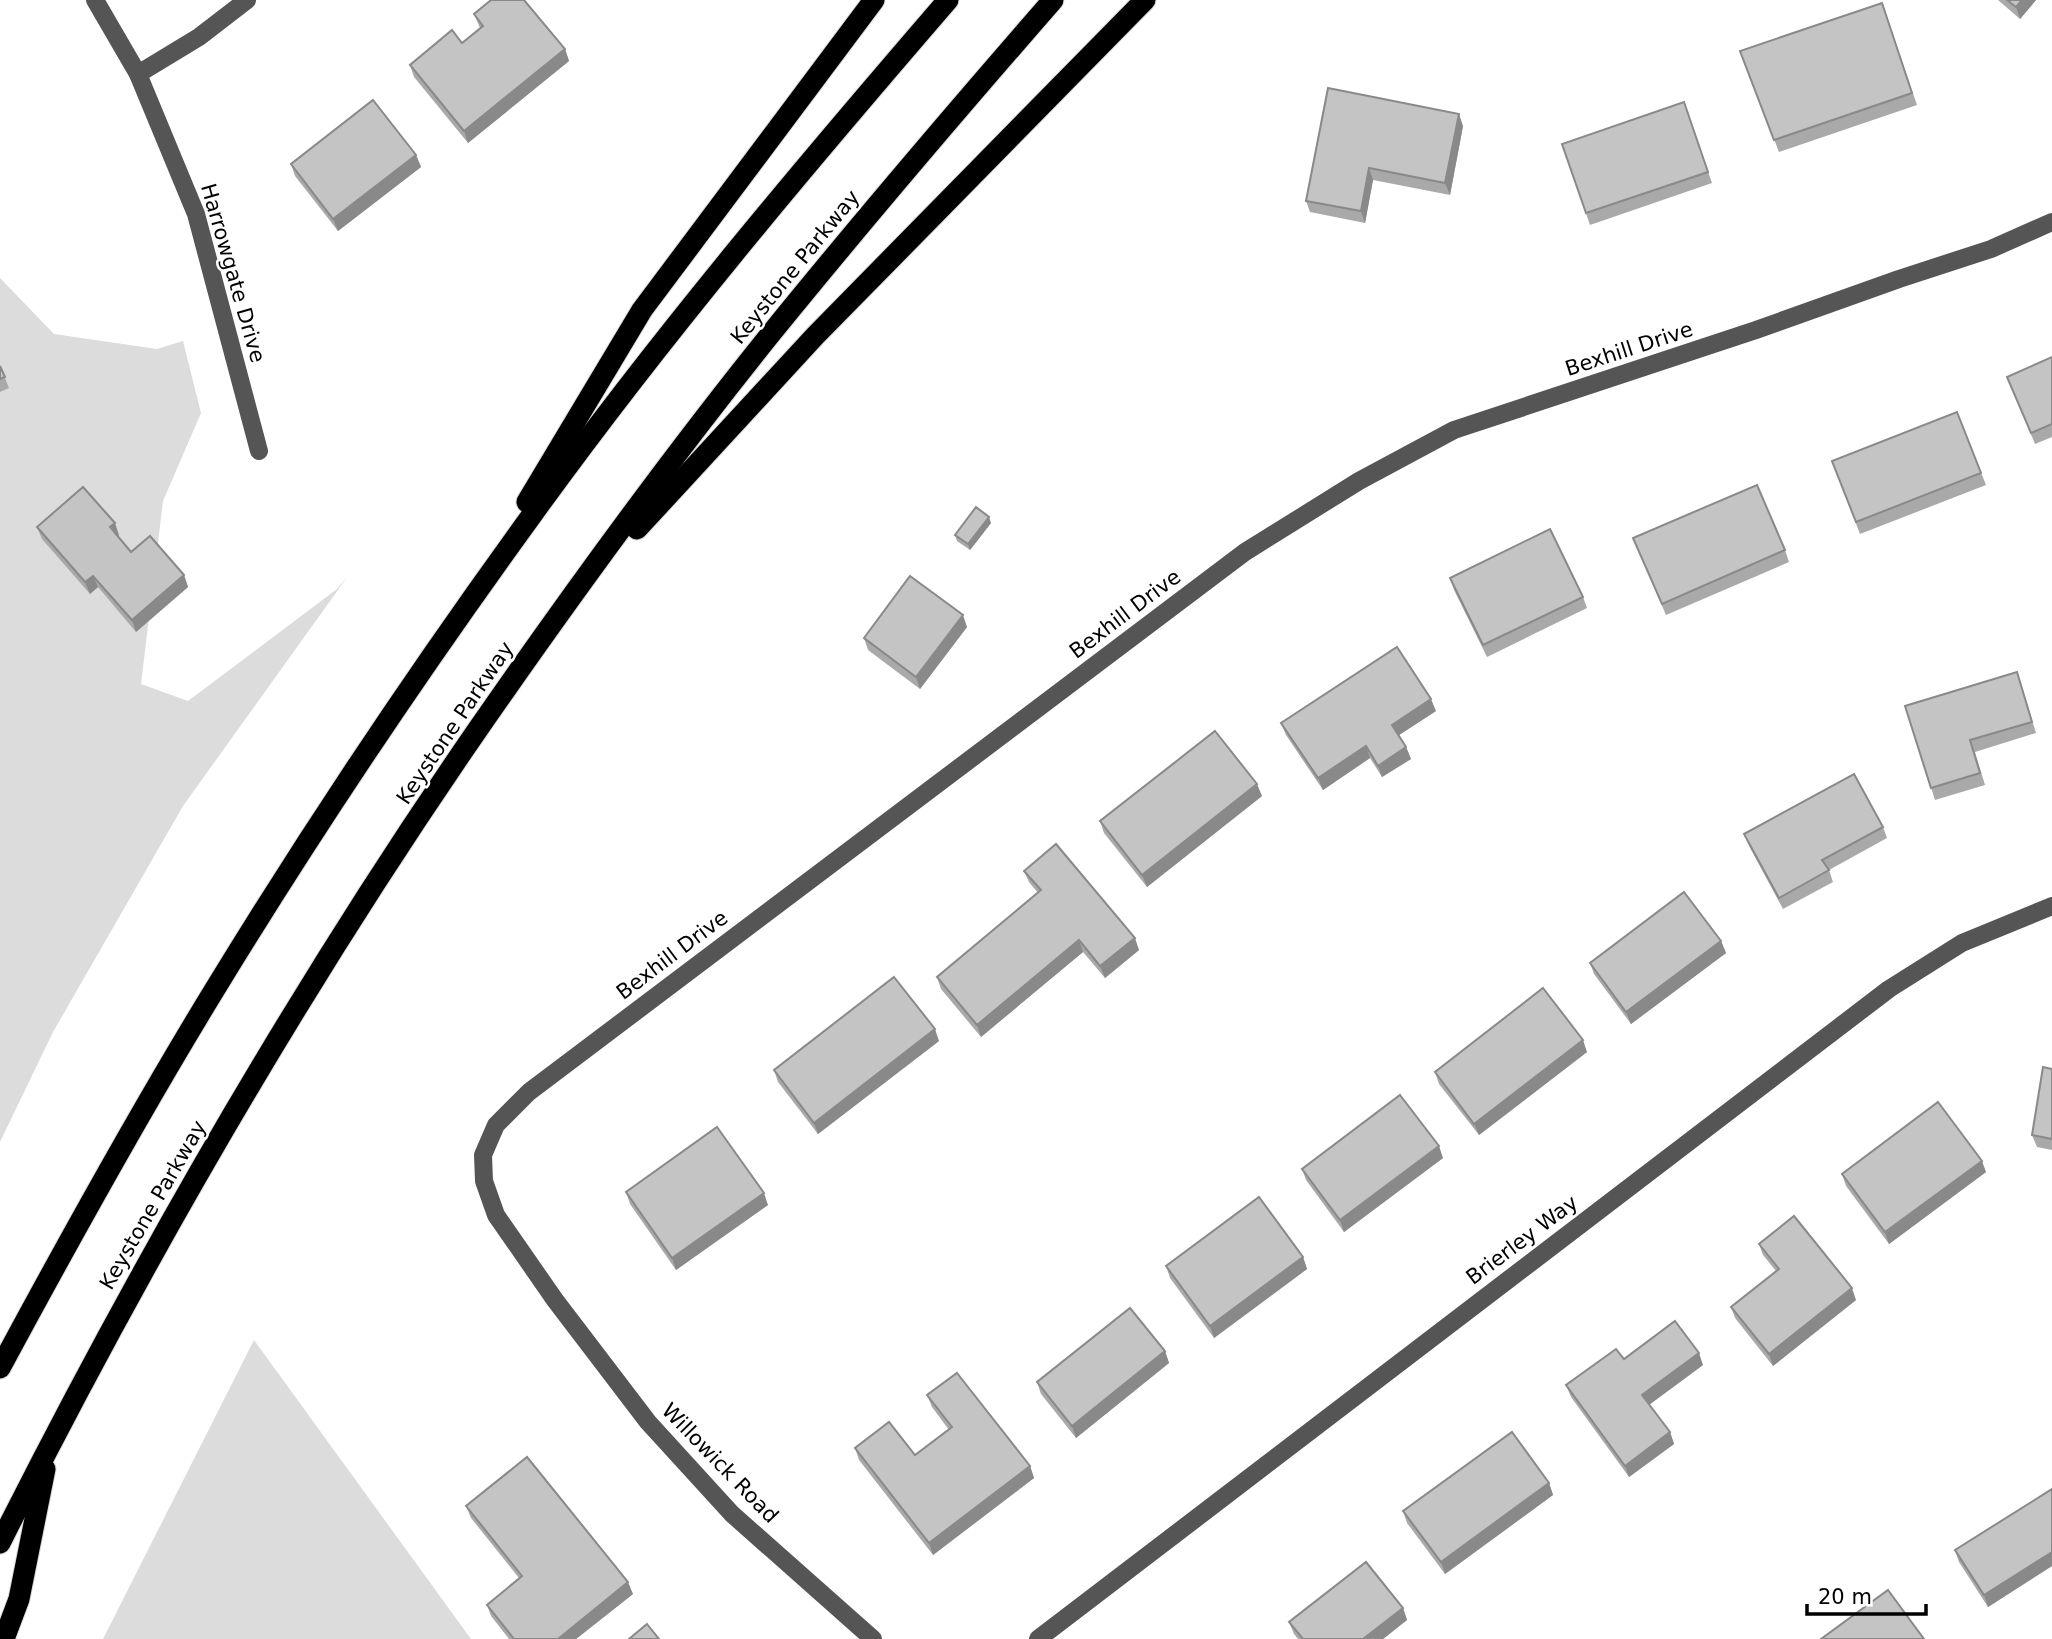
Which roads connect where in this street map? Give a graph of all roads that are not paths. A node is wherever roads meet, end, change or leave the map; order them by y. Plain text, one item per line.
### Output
1 (95, 0) edge
2 (247, 0) edge
3 (874, 0) edge
4 (948, 0) edge
5 (1053, 0) edge
6 (1145, 0) edge
7 (138, 74) junction
8 (2052, 222) edge
9 (259, 451) dead end
10 (558, 616) junction
11 (452, 627) junction
12 (2052, 906) edge
13 (555, 1300) joint
14 (0, 1368) edge
15 (50, 1443) junction
16 (0, 1543) edge
17 (4, 1639) edge
18 (873, 1639) edge
19 (1038, 1639) edge

1 - 7 street, Harrowgate Drive
2 - 7 street
3 - 11 highway
4 - 11 highway
5 - 10 highway, Keystone Parkway
6 - 10 highway
7 - 9 street, Harrowgate Drive
8 - 13 street, Bexhill Drive
10 - 15 highway, Keystone Parkway
11 - 14 highway
12 - 19 street, Brierley Way
13 - 18 street, Willowick Road
15 - 16 highway, Keystone Parkway
15 - 17 highway

